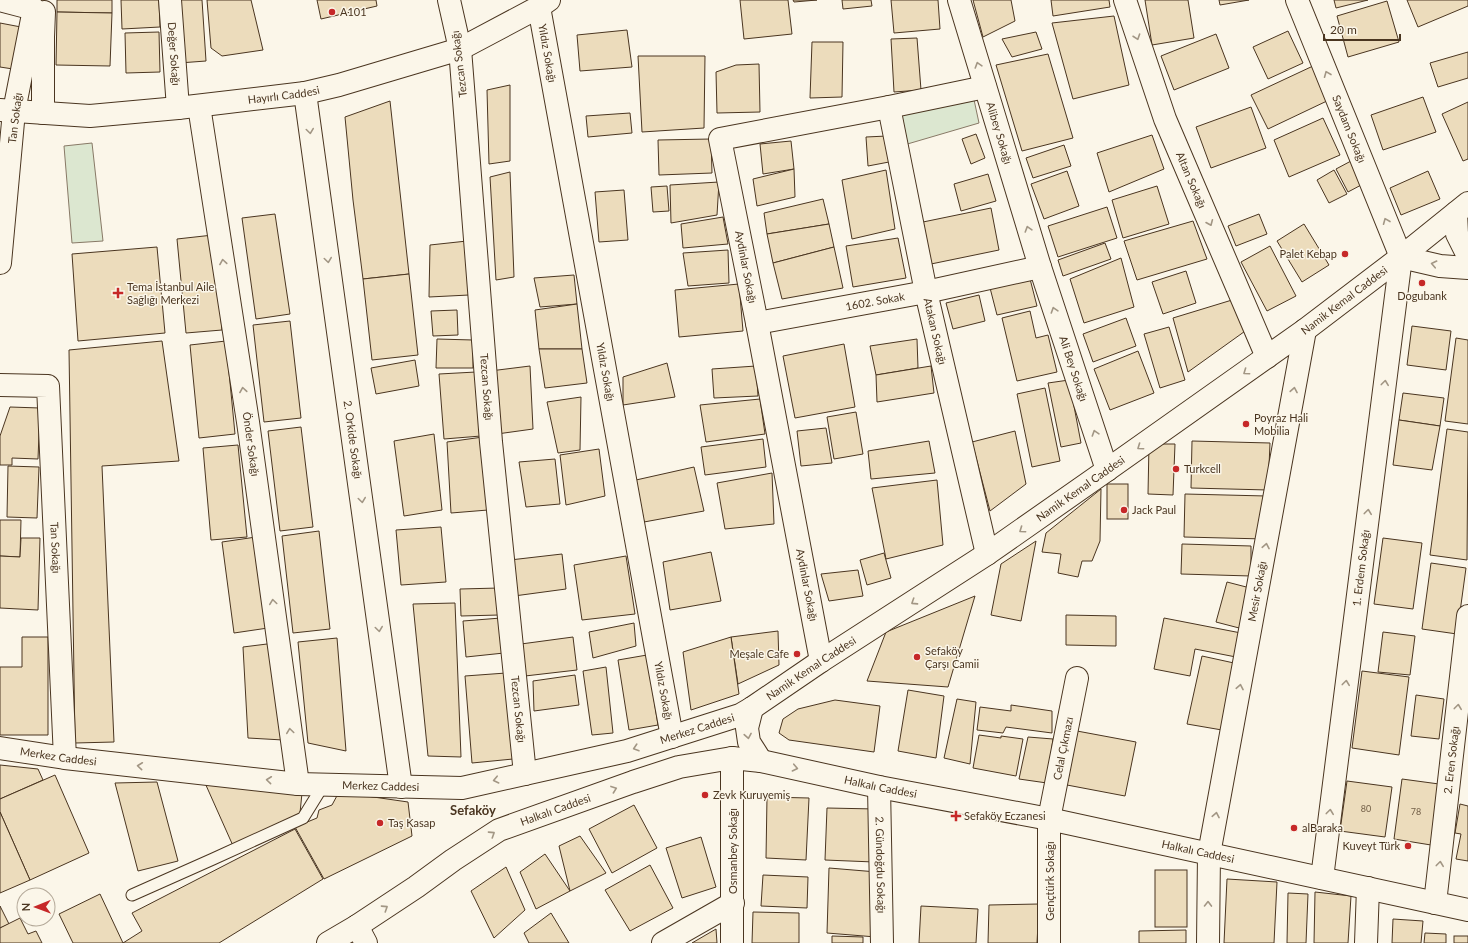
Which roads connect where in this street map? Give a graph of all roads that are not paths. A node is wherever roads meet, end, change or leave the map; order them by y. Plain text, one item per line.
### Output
1 (0, 0) edge
2 (45, 0) edge
3 (170, 0) edge
4 (449, 0) edge
5 (959, 0) edge
6 (1125, 0) edge
7 (1297, 0) edge
8 (544, 4) edge
9 (460, 48) junction
10 (985, 87) junction
11 (305, 93) junction
12 (199, 106) junction
13 (889, 107) junction
14 (178, 108) junction
15 (7, 111) edge
16 (43, 113) junction
17 (1462, 208) edge
18 (1468, 256) edge
19 (1401, 257) junction
20 (0, 263) edge
21 (1040, 266) junction
22 (1468, 268) edge
23 (926, 292) junction
24 (757, 323) junction
25 (1305, 330) junction
26 (1266, 357) junction
27 (0, 385) edge
28 (1107, 470) junction
29 (987, 554) junction
30 (1468, 616) edge
31 (821, 661) junction
32 (1077, 678) dead end
33 (752, 708) junction
34 (672, 737) junction
35 (0, 748) edge
36 (65, 758) junction
37 (732, 758) junction
38 (761, 761) junction
39 (525, 774) junction
40 (298, 784) junction
41 (324, 784) junction
42 (401, 787) junction
43 (879, 787) junction
44 (1049, 819) junction
45 (1209, 854) junction
46 (1322, 878) junction
47 (1368, 888) junction
48 (132, 895) dead end
49 (733, 903) junction
50 (1435, 903) junction
51 (1468, 910) edge
52 (362, 935) edge
53 (328, 943) edge
54 (663, 943) edge
55 (732, 943) edge
56 (882, 943) edge
57 (1049, 943) edge
58 (1208, 943) edge
59 (1366, 943) edge

1 - 15 street, Tan Sokağı
2 - 16 street
3 - 14 street, Değer Sokağı
4 - 9 street, Tezcan Sokağı
10 -> 5 street, Alibey Sokağı
6 -> 26 street, Altan Sokağı
19 -> 7 street, Saydam Sokağı
8 - 9 street, Hayırlı Caddesi
8 - 34 street, Yıldız Sokağı
9 - 11 street, Hayırlı Caddesi
9 - 39 street, Tezcan Sokağı
10 - 13 street, Aydinlar Sokağı
21 -> 10 street, Alibey Sokağı
11 - 12 street, Hayırlı Caddesi
11 -> 42 street, 2. Orkide Sokağı
12 - 14 street, Hayırlı Caddesi
40 -> 12 street, Önder Sokağı
13 - 23 street, Atakan Sokağı
13 - 24 street, Aydinlar Sokağı
14 - 16 street, Hayırlı Caddesi
15 - 16 street, Hayırlı Caddesi
15 - 20 street, Tan Sokağı
17 - 18 street
17 - 19 street, Namik Kemal Caddesi
22 -> 19 street
19 - 25 street, Namik Kemal Caddesi
46 -> 19 street, 1. Erdem Sokağı
21 - 23 street, 1602. Sokak
28 -> 21 street, Ali Bey Sokağı
23 - 24 street, 1602. Sokak
23 - 29 street, Atakan Sokağı
24 - 31 street, Aydinlar Sokağı
25 - 26 street, Namik Kemal Caddesi
45 -> 25 street, Mesir Sokağı
26 -> 28 street, Namik Kemal Caddesi
27 - 36 street, Tan Sokağı
28 -> 29 street, Namik Kemal Caddesi
29 -> 31 street, Namik Kemal Caddesi
50 -> 30 street, 2. Eren Sokağı
31 - 33 street, Namik Kemal Caddesi
32 - 44 street, Celal Çıkmazı
33 - 34 street, Merkez Caddesi
33 -> 38 street
34 -> 39 street, Merkez Caddesi
35 - 36 street, Merkez Caddesi
40 -> 36 street, Merkez Caddesi
37 - 38 street, Halkalı Caddesi
37 - 49 street, Osmanbey Sokağı
52 -> 37 street, Halkalı Caddesi
38 -> 43 street, Halkalı Caddesi
39 -> 42 street, Merkez Caddesi
40 - 41 street, Merkez Caddesi
41 - 42 street, Merkez Caddesi
41 - 48 lane
43 - 44 street, Halkalı Caddesi
43 - 56 street, 2. Gündoğdu Sokağı
44 - 45 street, Halkalı Caddesi
44 - 57 street, Gençtürk Sokağı
45 - 46 street, Halkalı Caddesi
58 -> 45 street, Mesir Sokağı
46 - 47 street, Halkalı Caddesi
47 - 50 street, Halkalı Caddesi
47 - 59 street
49 - 54 street
49 - 55 street, Osmanbey Sokağı
50 - 51 street, Halkalı Caddesi
52 - 53 street, Halkalı Caddesi

